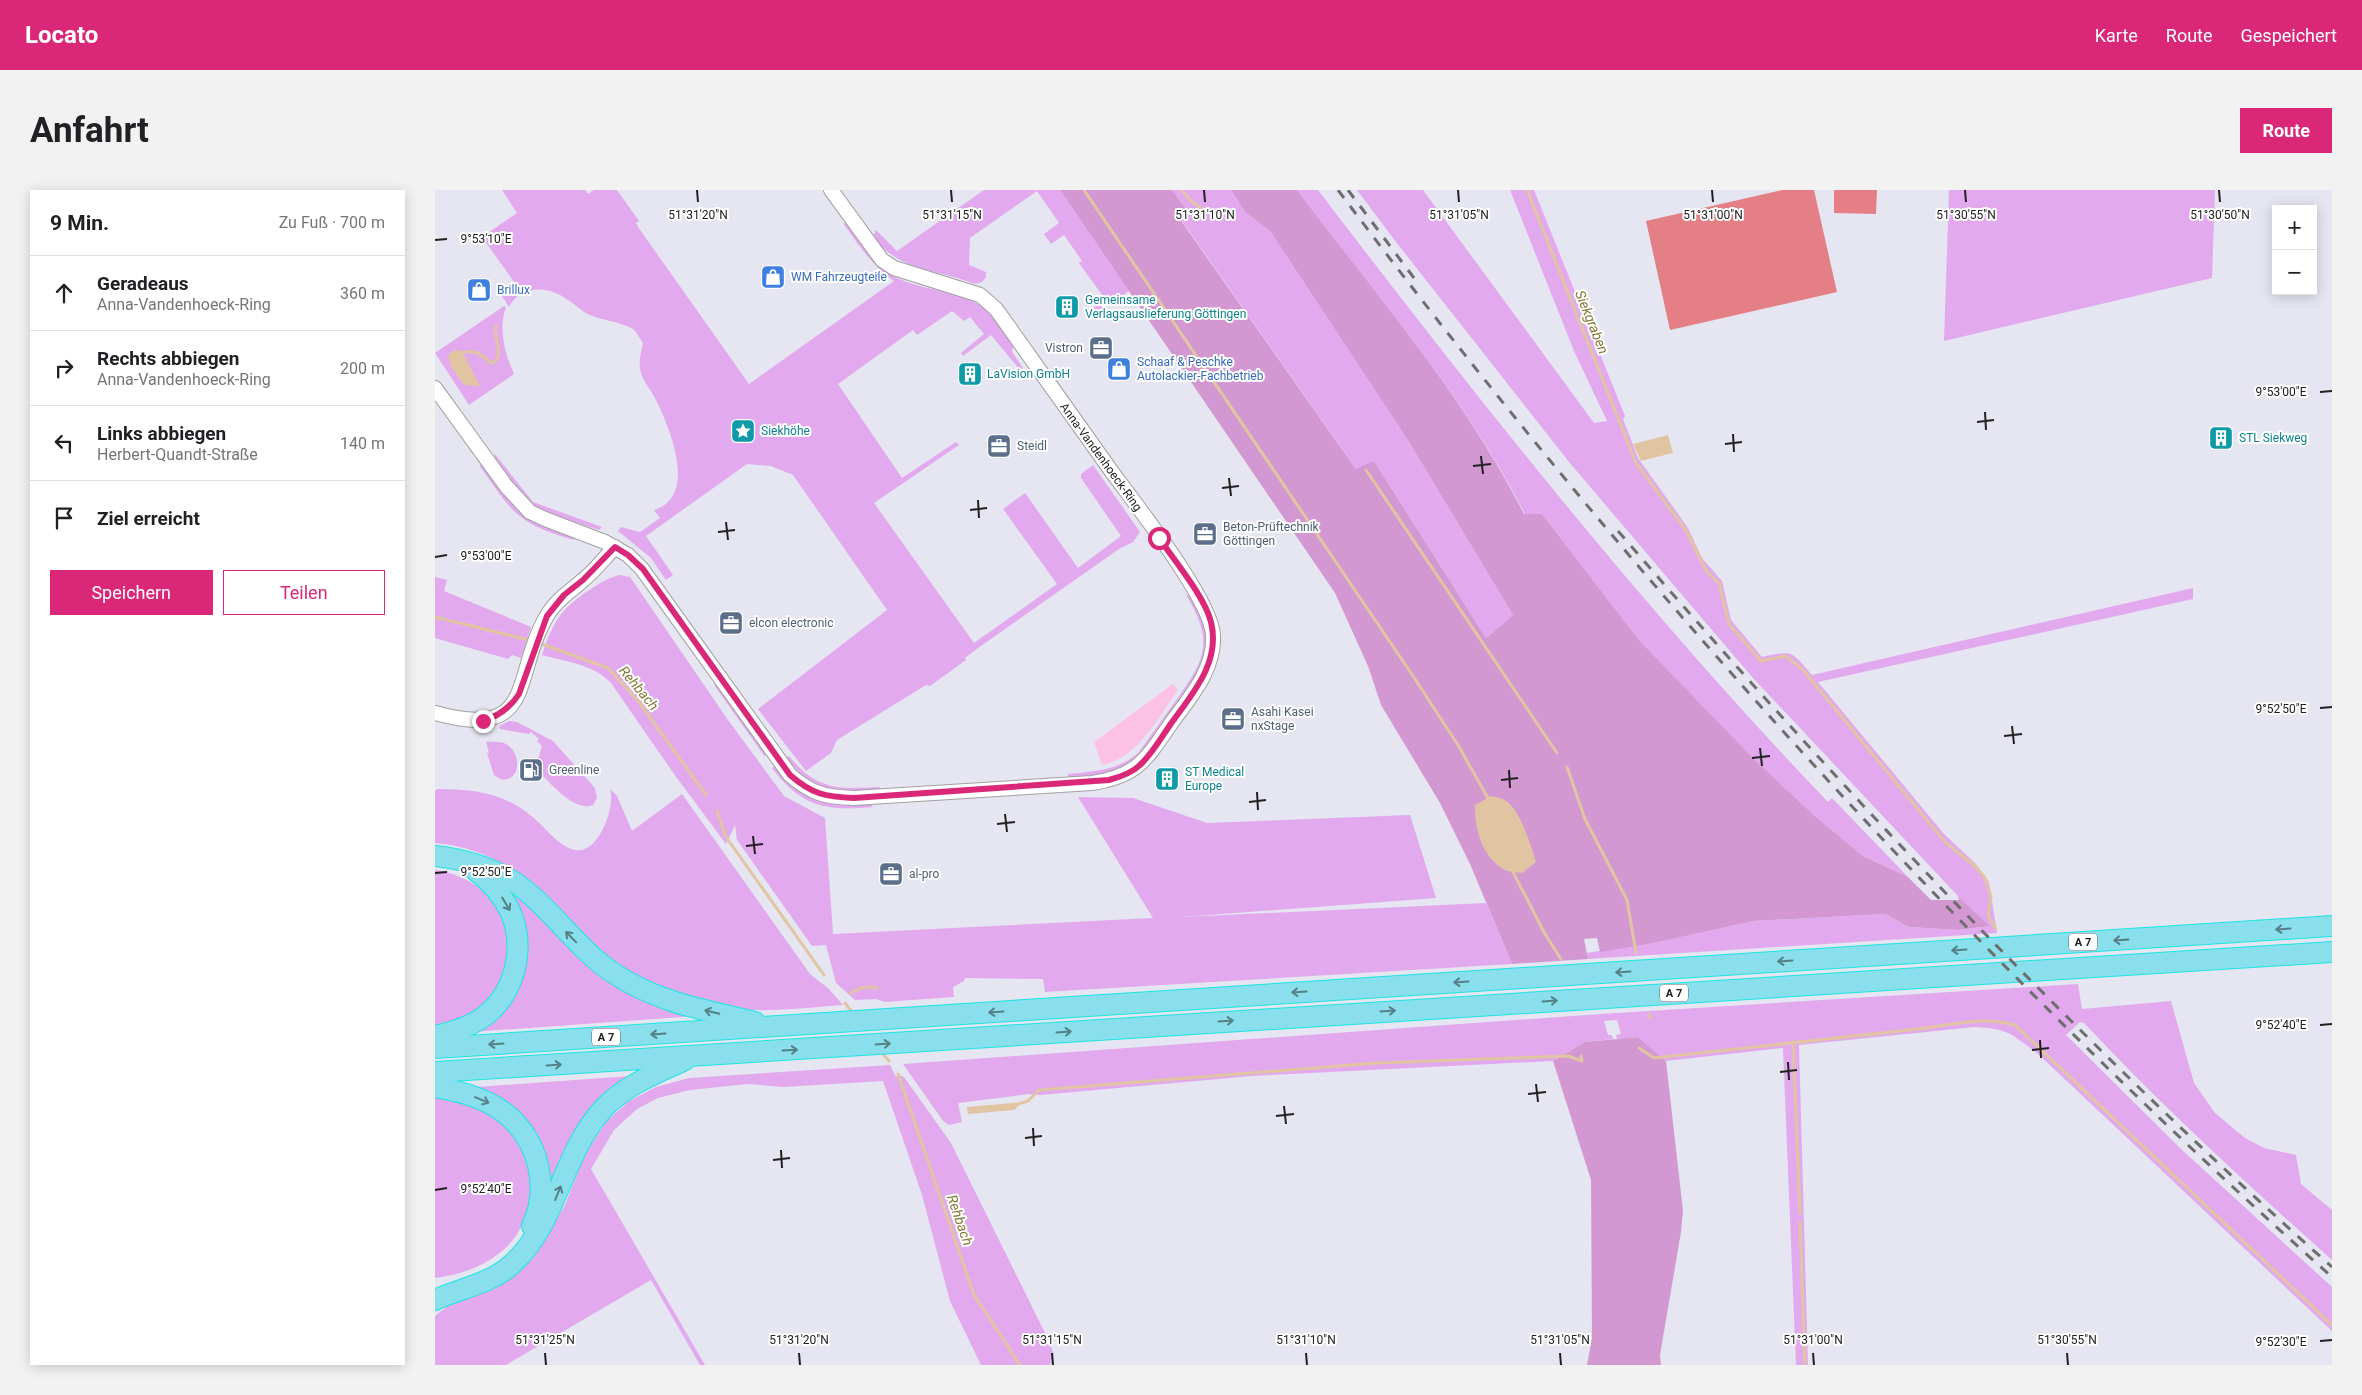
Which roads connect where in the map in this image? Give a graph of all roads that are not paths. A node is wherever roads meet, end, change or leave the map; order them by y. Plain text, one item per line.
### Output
1 (831, 190) edge
2 (435, 388) edge
3 (615, 547) junction
4 (435, 713) edge
5 (435, 856) edge
6 (458, 860) junction
7 (2332, 926) edge
8 (2332, 952) edge
9 (777, 1027) junction
10 (435, 1036) edge
11 (435, 1048) edge
12 (693, 1056) junction
13 (435, 1072) edge
14 (435, 1087) edge
15 (435, 1287) edge
16 (435, 1300) edge

1 - 3 street, Anna-Vandenhoeck-Ring
2 - 3 street, Anna-Vandenhoeck-Ring
3 - 4 street
5 - 6 highway
9 -> 6 highway
6 -> 10 highway
7 -> 9 highway, A 7
12 -> 8 highway, A 7
9 -> 11 highway, A 7
13 -> 12 highway, A 7
16 -> 12 highway
14 -> 15 highway

